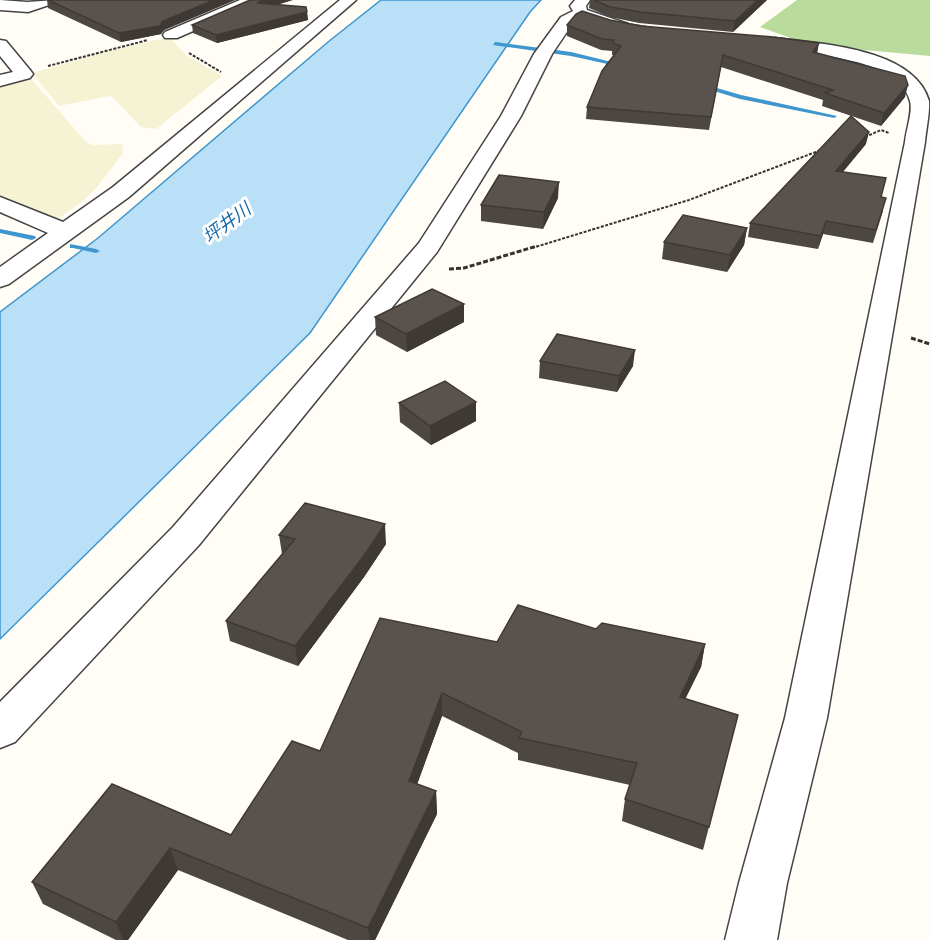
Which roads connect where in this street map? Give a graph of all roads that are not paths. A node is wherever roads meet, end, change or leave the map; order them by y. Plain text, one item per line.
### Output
1 (50, 0) edge
2 (253, 0) edge
3 (326, 0) edge
4 (349, 0) edge
5 (0, 5) edge
6 (582, 6) edge
7 (641, 30) edge
8 (171, 35) road end
9 (760, 42) edge
10 (0, 45) edge
11 (227, 76) road end
12 (0, 81) edge
13 (923, 144) edge
14 (138, 154) dead end
15 (121, 192) junction
16 (0, 204) edge
17 (66, 232) junction
18 (0, 279) edge
19 (0, 730) edge
20 (751, 940) edge

1 - 5 street
2 - 8 street
3 - 11 street
4 - 15 street
6 - 7 street
6 - 19 street
9 - 13 street
10 - 12 street
13 - 20 street
14 - 15 street
15 - 17 street
16 - 17 street
17 - 18 street

